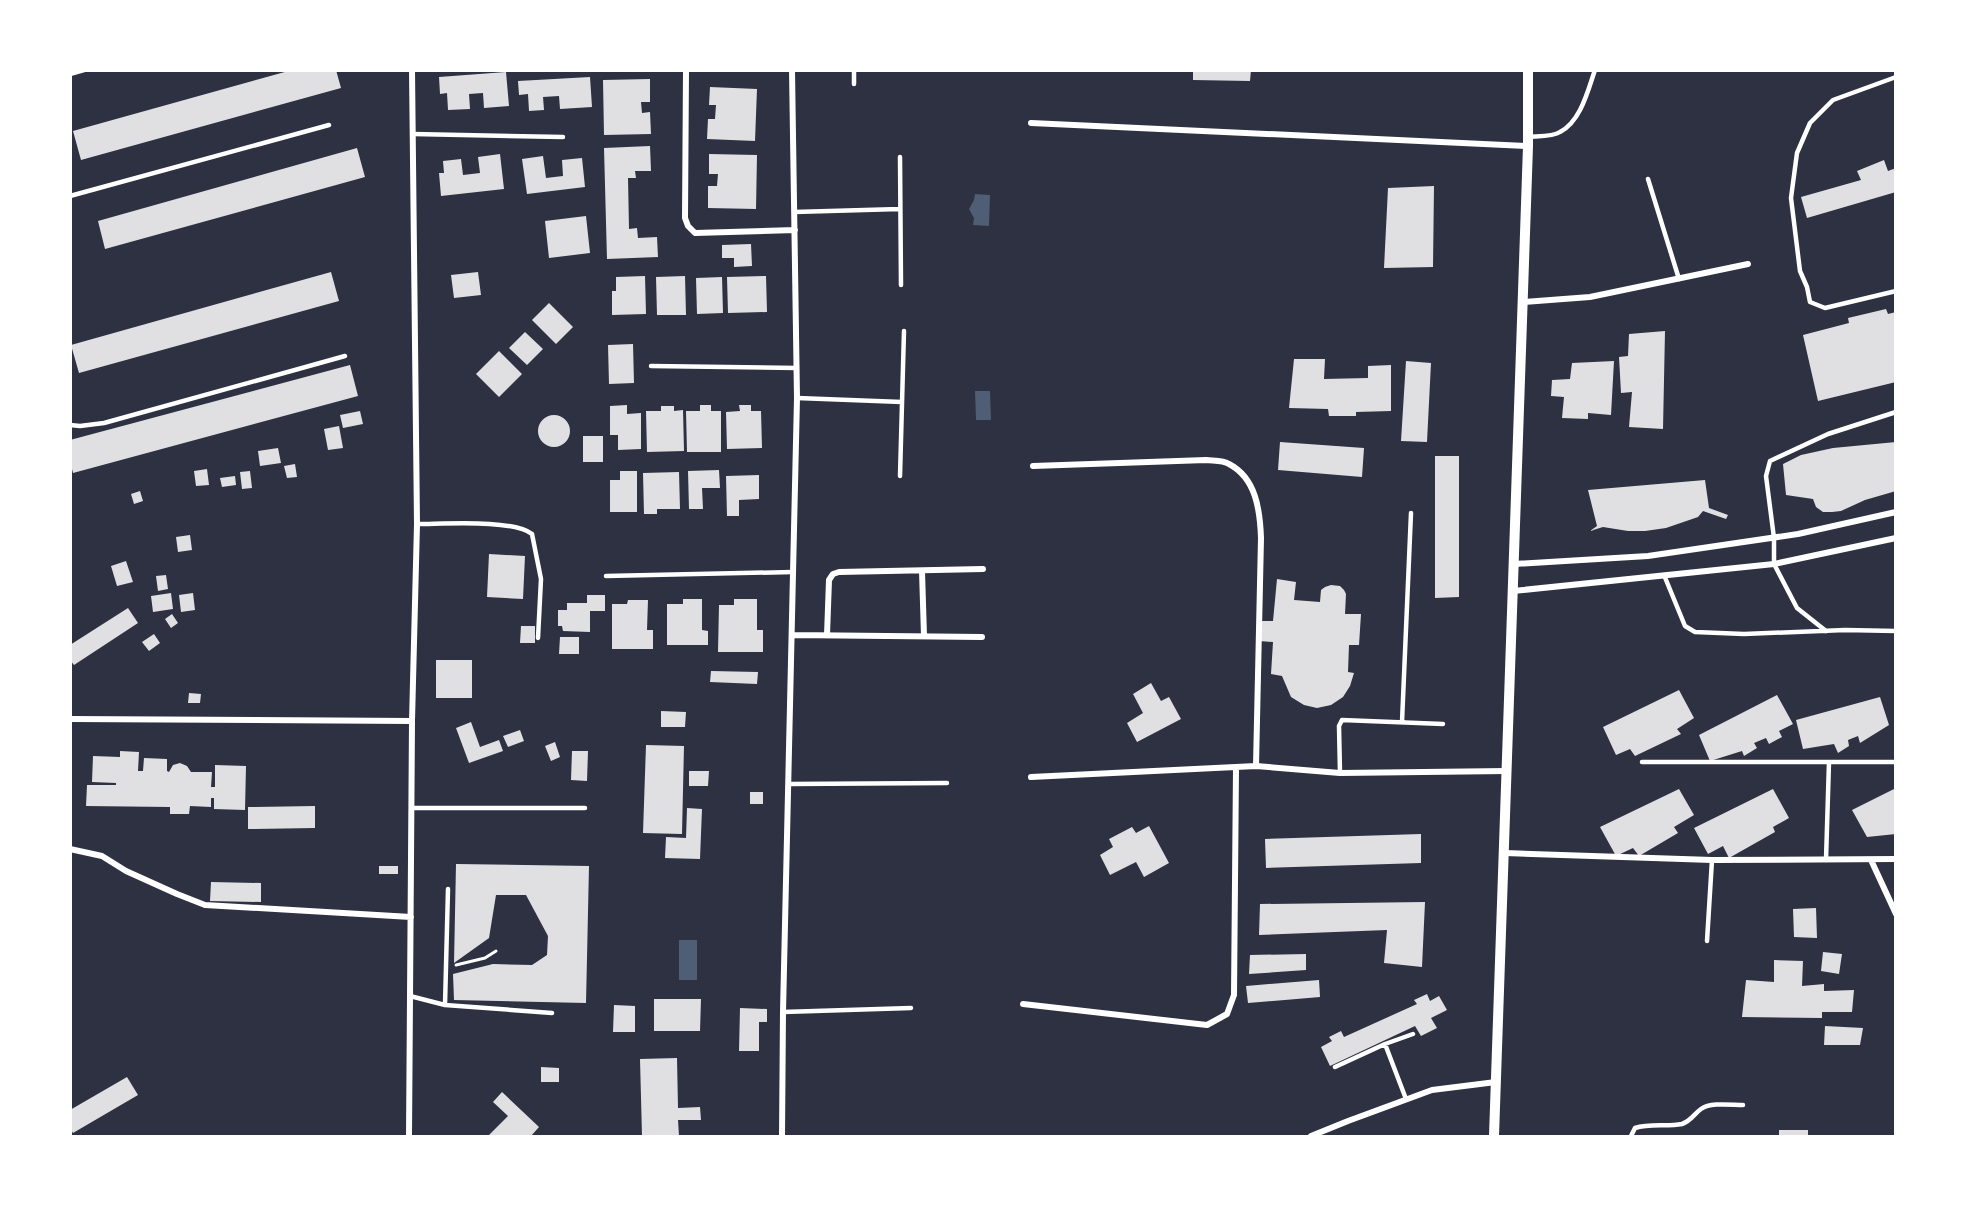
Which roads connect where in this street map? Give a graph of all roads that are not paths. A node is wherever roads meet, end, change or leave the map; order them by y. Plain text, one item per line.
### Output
1 (84, 70) edge
2 (412, 70) edge
3 (686, 70) edge
4 (792, 70) edge
5 (854, 70) edge
6 (1528, 70) edge
7 (1595, 70) edge
8 (70, 74) edge
9 (1896, 77) edge
10 (854, 84) dead end
11 (1031, 123) dead end
12 (329, 124) dead end
13 (413, 134) junction
14 (563, 137) dead end
15 (1528, 141) junction
16 (900, 157) dead end
17 (1648, 179) dead end
18 (70, 196) edge
19 (900, 209) junction
20 (794, 212) junction
21 (795, 230) junction
22 (1748, 264) dead end
23 (1678, 279) junction
24 (901, 285) dead end
25 (1896, 291) edge
26 (1522, 302) junction
27 (904, 331) dead end
28 (345, 356) dead end
29 (651, 366) dead end
30 (797, 368) junction
31 (797, 398) junction
32 (902, 402) junction
33 (1896, 412) edge
34 (70, 425) edge
35 (1033, 466) dead end
36 (900, 476) dead end
37 (1896, 512) edge
38 (1411, 513) dead end
39 (417, 524) junction
40 (1774, 538) junction
41 (1896, 538) edge
42 (1514, 564) junction
43 (1774, 564) junction
44 (983, 569) dead end
45 (922, 571) junction
46 (793, 572) junction
47 (1664, 575) junction
48 (606, 576) dead end
49 (1513, 591) junction
50 (1826, 631) junction
51 (1896, 631) edge
52 (792, 635) junction
53 (828, 635) junction
54 (924, 636) junction
55 (982, 637) dead end
56 (538, 638) dead end
57 (70, 719) edge
58 (412, 721) junction
59 (1402, 722) junction
60 (1443, 724) dead end
61 (1642, 762) dead end
62 (1829, 762) junction
63 (1896, 762) edge
64 (1256, 766) junction
65 (1236, 768) junction
66 (1507, 771) junction
67 (1340, 773) junction
68 (1031, 777) dead end
69 (947, 783) dead end
70 (789, 784) junction
71 (412, 808) junction
72 (585, 808) dead end
73 (70, 849) edge
74 (1505, 853) junction
75 (1712, 860) junction
76 (1826, 860) junction
77 (1871, 860) junction
78 (1896, 860) edge
79 (448, 889) dead end
80 (1896, 914) edge
81 (411, 918) junction
82 (1707, 941) dead end
83 (410, 996) junction
84 (1023, 1004) dead end
85 (445, 1005) junction
86 (911, 1008) dead end
87 (783, 1012) junction
88 (552, 1013) dead end
89 (1413, 1034) dead end
90 (1385, 1044) junction
91 (1335, 1067) dead end
92 (1496, 1082) junction
93 (1406, 1099) junction
94 (1743, 1105) dead end
95 (409, 1137) edge
96 (782, 1137) edge
97 (1311, 1137) edge
98 (1494, 1137) edge
99 (1631, 1137) edge

1 - 8 lane
2 - 13 street
3 - 21 street
4 - 20 street
5 - 10 lane
6 - 15 street
7 - 15 lane
9 - 25 lane
11 - 15 street
12 - 18 lane
13 - 14 lane
13 - 39 street
15 - 26 street
16 - 19 lane
17 - 23 lane
19 - 20 lane
19 - 24 lane
20 - 21 street
21 - 30 street
22 - 23 street
23 - 26 street
26 - 42 street
27 - 32 lane
28 - 34 lane
29 - 30 lane
30 - 31 street
31 - 32 lane
31 - 46 street
32 - 36 lane
33 - 40 lane
35 - 64 street
37 - 40 street
38 - 59 lane
39 - 56 lane
39 - 58 street
40 - 42 street
40 - 43 lane
41 - 43 street
42 - 49 street
43 - 47 street
43 - 50 lane
44 - 45 street
45 - 53 street
45 - 54 street
46 - 48 lane
46 - 52 street
47 - 49 street
47 - 50 lane
49 - 66 street
50 - 51 lane
52 - 53 street
52 - 70 street
53 - 54 street
54 - 55 street
57 - 58 street
58 - 71 street
59 - 60 lane
59 - 67 lane
61 - 62 lane
62 - 63 lane
62 - 76 lane
64 - 65 street
64 - 67 street
65 - 68 street
65 - 84 street
66 - 67 street
66 - 74 street
69 - 70 lane
70 - 87 street
71 - 72 lane
71 - 81 street
73 - 81 street
74 - 75 street
74 - 92 street
75 - 76 street
75 - 82 lane
76 - 77 street
77 - 78 street
77 - 80 street
79 - 85 lane
81 - 83 street
83 - 85 lane
83 - 95 street
85 - 88 lane
86 - 87 lane
87 - 96 street
89 - 90 lane
90 - 91 lane
90 - 93 lane
92 - 93 street
92 - 98 street
93 - 97 street
94 - 99 lane

